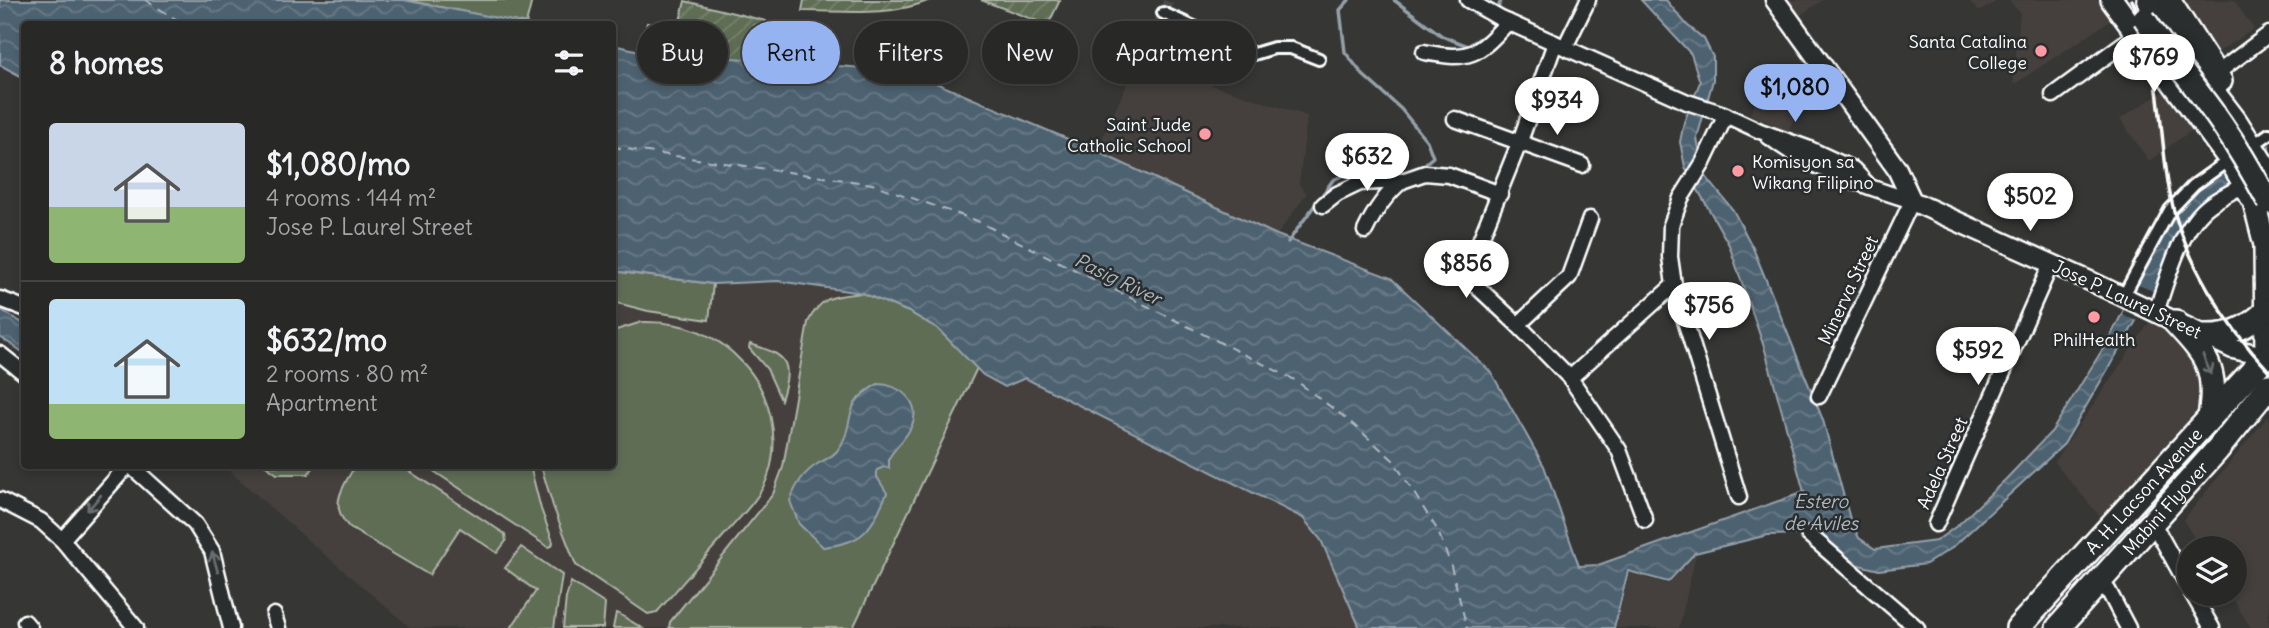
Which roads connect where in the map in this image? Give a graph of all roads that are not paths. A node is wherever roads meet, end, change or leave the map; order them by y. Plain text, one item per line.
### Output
1 (1468, 0) edge
2 (1588, 0) edge
3 (1775, 0) edge
4 (2112, 0) edge
5 (2148, 10) edge
6 (1163, 13) dead end
7 (1504, 21) junction
8 (2269, 34) edge
9 (1560, 45) junction
10 (1424, 52) dead end
11 (1319, 59) dead end
12 (2216, 74) junction
13 (2053, 95) dead end
14 (1723, 114) junction
15 (1455, 119) dead end
16 (1520, 141) junction
17 (2265, 145) edge
18 (1583, 164) dead end
19 (2269, 175) edge
20 (2239, 176) junction
21 (1402, 181) junction
22 (1500, 194) junction
23 (1912, 201) junction
24 (2269, 203) edge
25 (1323, 205) dead end
26 (1590, 219) dead end
27 (1365, 231) dead end
28 (2052, 264) junction
29 (1674, 285) junction
30 (2126, 298) junction
31 (0, 299) edge
32 (21, 307) edge
33 (2266, 310) junction
34 (2159, 314) junction
35 (1518, 325) junction
36 (2203, 335) junction
37 (0, 354) edge
38 (2268, 358) edge
39 (21, 371) edge
40 (1570, 378) junction
41 (2269, 386) edge
42 (1819, 396) dead end
43 (2265, 412) edge
44 (2210, 417) junction
45 (126, 469) edge
46 (132, 469) edge
47 (1739, 497) dead end
48 (0, 500) edge
49 (1645, 520) dead end
50 (1936, 524) dead end
51 (2158, 532) junction
52 (1808, 534) dead end
53 (62, 540) junction
54 (2177, 566) edge
55 (2108, 590) junction
56 (2199, 606) edge
57 (136, 628) edge
58 (231, 628) edge
59 (1917, 628) edge
60 (2018, 628) edge
61 (2039, 628) edge
62 (2057, 628) edge
63 (2075, 628) edge
64 (2128, 628) edge
65 (2212, 628) edge

1 - 7 street, Jose P. Laurel Street
2 - 9 street
3 - 23 street
4 - 5 main road
5 - 12 main road
5 - 13 street
5 - 19 main road
5 - 20 main road
5 - 24 main road, bridge
6 - 11 street
7 - 9 street, Jose P. Laurel Street
7 - 10 street
8 - 12 street
9 - 14 street, Jose P. Laurel Street
9 - 16 street
12 - 17 main road
14 - 23 street, Jose P. Laurel Street
14 - 29 street
15 - 16 street
16 - 18 street
16 - 22 street
19 - 20 main road
20 - 30 street
20 - 33 main road
20 - 34 street
21 - 22 street
21 - 25 street
21 - 27 street
22 - 35 street
23 - 28 street, Jose P. Laurel Street
23 - 42 street, Minerva Street
26 - 35 street
28 - 30 street, Jose P. Laurel Street
28 - 50 street, Adela Street
29 - 40 street
29 - 47 street
30 - 34 street, Jose P. Laurel Street
31 - 32 street
33 - 36 main road
33 - 38 main road
34 - 36 street, Jose P. Laurel Street
34 -> 44 main road
35 - 40 street
36 - 38 street, Jose P. Laurel Street
37 - 39 street
38 - 44 main road, A. H. Lacson Avenue
38 - 61 main road, Mabini Flyover
40 - 49 street
41 - 62 main road, Mabini Flyover
43 - 51 main road, A. H. Lacson Avenue
44 - 60 main road, A. H. Lacson Avenue
45 -> 53 street
58 -> 46 street
48 - 53 street
51 - 54 street
51 - 55 main road, A. H. Lacson Avenue
52 - 59 street
53 - 57 street
55 - 63 main road, A. H. Lacson Avenue
55 - 64 street
56 - 65 street

